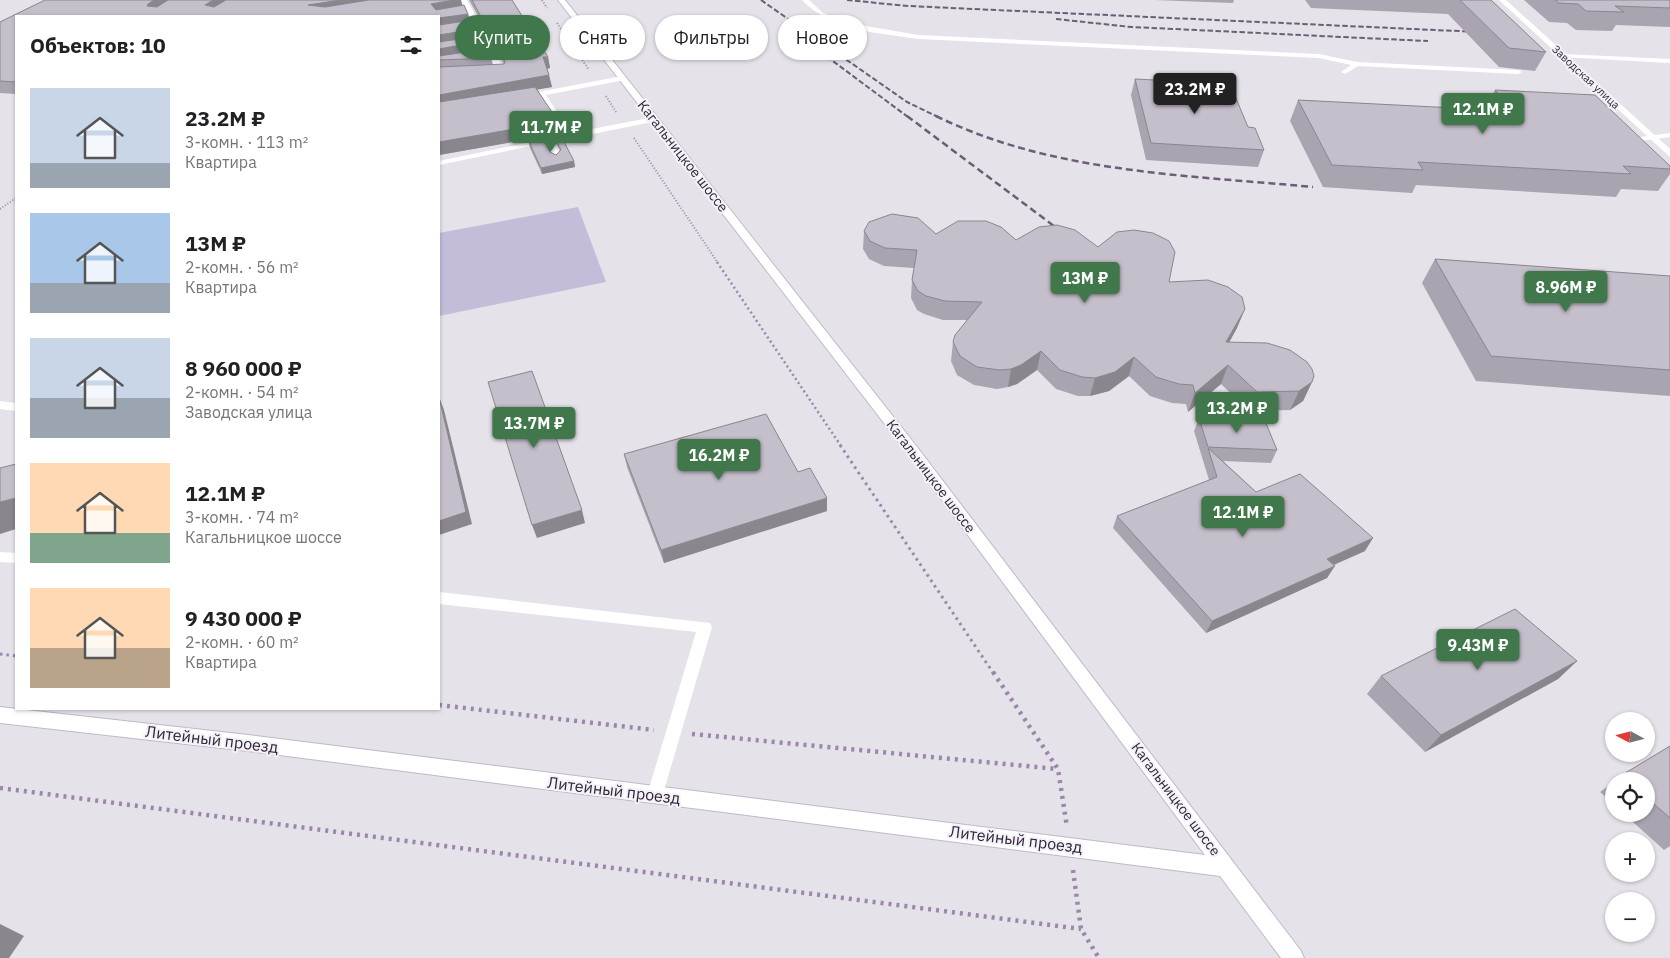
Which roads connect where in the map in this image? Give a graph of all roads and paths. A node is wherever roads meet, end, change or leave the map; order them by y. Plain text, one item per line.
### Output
1 (464, 0) edge
2 (542, 0) edge
3 (561, 0) edge
4 (805, 0) edge
5 (1502, 0) edge
6 (547, 8) dead end
7 (470, 12) junction
8 (462, 14) edge
9 (471, 15) edge
10 (553, 17) dead end
11 (1563, 56) junction
12 (496, 60) edge
13 (1670, 61) edge
14 (1357, 64) junction
15 (1345, 72) dead end
16 (1518, 72) edge
17 (484, 74) edge
18 (622, 78) junction
19 (597, 83) junction
20 (654, 119) junction
21 (625, 125) junction
22 (1670, 135) edge
23 (568, 136) junction
24 (1652, 138) junction
25 (549, 142) junction
26 (1617, 142) edge
27 (1670, 154) edge
28 (557, 157) edge
29 (440, 163) edge
30 (15, 199) edge
31 (0, 209) edge
32 (0, 405) edge
33 (15, 406) edge
34 (0, 557) edge
35 (15, 558) edge
36 (440, 598) edge
37 (0, 654) edge
38 (15, 656) edge
39 (440, 705) edge
40 (0, 715) edge
41 (675, 732) junction
42 (0, 788) edge
43 (655, 795) junction
44 (1227, 867) junction
45 (1100, 958) edge
46 (1294, 958) edge

1 - 7 lane
2 - 6 path
3 - 18 main road, Кагальницкое шоссе
4 - 14 lane
5 - 11 main road, Заводская улица
7 - 8 lane
7 - 9 lane
10 - 19 path
11 - 13 lane
11 - 24 main road, Заводская улица
12 - 17 lane
14 - 15 lane
14 - 16 lane
18 - 19 lane
18 - 20 main road, Кагальницкое шоссе
19 - 21 path
19 - 23 lane
20 - 21 lane
20 - 44 main road, Кагальницкое шоссе
21 - 23 lane
21 - 41 path
22 - 24 lane
23 - 25 lane
24 - 26 lane
24 - 27 main road, Заводская улица
25 - 28 lane
25 - 29 lane
30 - 31 path
32 - 33 lane
34 - 35 lane
36 - 41 lane
37 - 38 path
39 - 41 path
40 - 43 main road, Литейный проезд
41 - 43 lane
42 - 45 path
43 - 44 main road, Литейный проезд
44 - 46 main road, Кагальницкое шоссе

